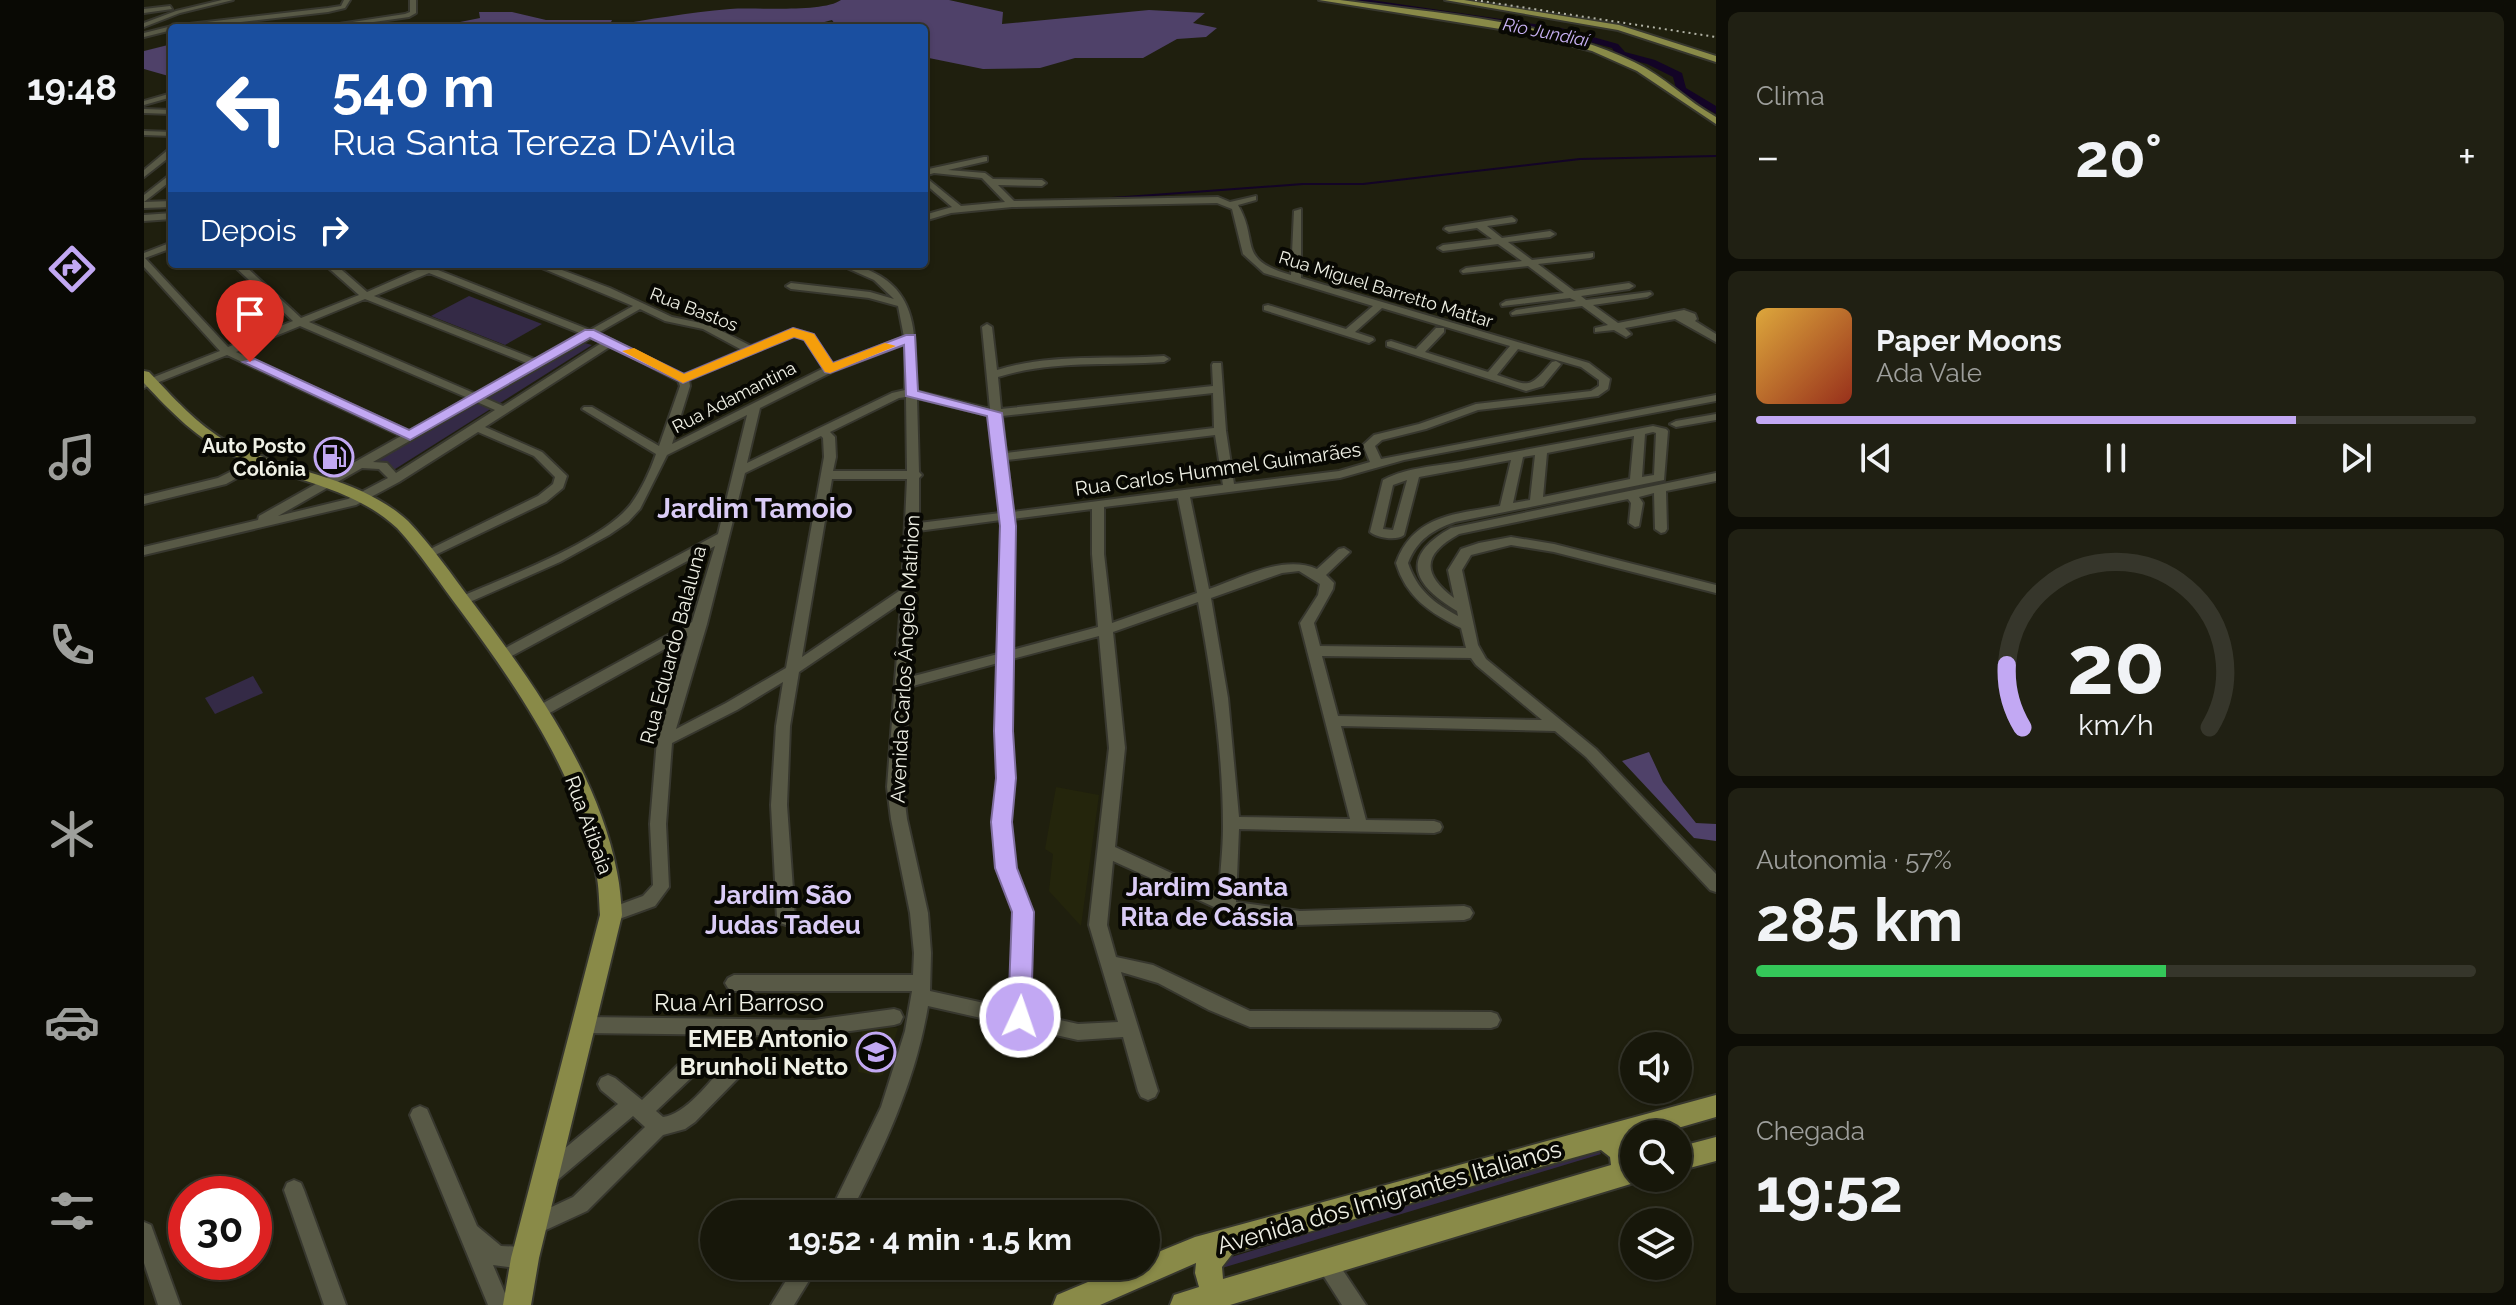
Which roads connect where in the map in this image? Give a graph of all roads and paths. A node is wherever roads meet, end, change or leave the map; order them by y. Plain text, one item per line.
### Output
1 (230, 0) edge
2 (335, 0) edge
3 (413, 0) edge
4 (1323, 0) edge
5 (1449, 0) edge
6 (347, 1) edge
7 (287, 5) dead end
8 (176, 10) junction
9 (144, 11) edge
10 (257, 18) junction
11 (207, 24) edge
12 (336, 24) edge
13 (144, 25) edge
14 (168, 29) edge
15 (144, 35) edge
16 (1716, 59) edge
17 (168, 96) edge
18 (144, 103) edge
19 (144, 111) edge
20 (168, 112) edge
21 (1716, 121) edge
22 (144, 133) edge
23 (168, 134) edge
24 (168, 154) edge
25 (984, 159) dead end
26 (967, 164) junction
27 (935, 171) junction
28 (144, 174) edge
29 (928, 174) edge
30 (928, 180) edge
31 (990, 180) junction
32 (168, 181) edge
33 (1042, 183) dead end
34 (1253, 198) dead end
35 (144, 202) edge
36 (168, 204) edge
37 (1012, 204) junction
38 (1231, 204) junction
39 (959, 209) junction
40 (1298, 211) dead end
41 (168, 216) edge
42 (168, 217) edge
43 (928, 217) edge
44 (144, 218) edge
45 (1512, 220) dead end
46 (144, 225) edge
47 (1479, 225) junction
48 (1540, 227) dead end
49 (1449, 229) dead end
50 (1489, 233) junction
51 (1550, 234) dead end
52 (1499, 241) junction
53 (168, 247) edge
54 (1590, 255) dead end
55 (144, 258) edge
56 (1600, 262) dead end
57 (1527, 263) junction
58 (241, 268) edge
59 (334, 268) edge
60 (423, 268) edge
61 (428, 268) edge
62 (547, 268) edge
63 (852, 268) edge
64 (1466, 271) dead end
65 (1537, 271) junction
66 (1477, 279) dead end
67 (1296, 280) junction
68 (791, 286) dead end
69 (1629, 286) dead end
70 (1647, 294) dead end
71 (1570, 295) junction
72 (366, 296) junction
73 (902, 304) junction
74 (1506, 304) dead end
75 (1582, 304) junction
76 (641, 305) junction
77 (1380, 305) junction
78 (1268, 308) dead end
79 (1516, 313) dead end
80 (300, 322) junction
81 (987, 327) dead end
82 (1616, 327) junction
83 (1440, 330) dead end
84 (1599, 330) dead end
85 (590, 333) junction
86 (1348, 333) junction
87 (1626, 334) dead end
88 (910, 338) junction
89 (1716, 339) edge
90 (1369, 340) dead end
91 (611, 342) junction
92 (1391, 344) dead end
93 (1516, 345) junction
94 (749, 349) junction
95 (226, 351) junction
96 (1418, 353) junction
97 (1164, 359) dead end
98 (536, 363) junction
99 (1556, 364) dead end
100 (1217, 365) dead end
101 (830, 369) junction
102 (992, 375) junction
103 (1489, 377) junction
104 (683, 379) junction
105 (146, 380) edge
106 (1218, 389) junction
107 (911, 393) junction
108 (1716, 398) edge
109 (474, 399) junction
110 (755, 407) junction
111 (588, 409) dead end
112 (504, 410) junction
113 (994, 413) junction
114 (1716, 417) edge
115 (1676, 424) dead end
116 (477, 427) junction
117 (822, 431) junction
118 (1220, 431) junction
119 (1640, 431) junction
120 (410, 436) junction
121 (666, 446) junction
122 (1542, 449) junction
123 (1518, 454) junction
124 (1001, 457) junction
125 (262, 460) junction
126 (361, 464) junction
127 (1377, 464) junction
128 (740, 471) junction
129 (1414, 474) junction
130 (827, 475) junction
131 (916, 475) junction
132 (1716, 477) edge
133 (395, 479) junction
134 (323, 483) junction
135 (144, 487) edge
136 (1229, 487) junction
137 (1634, 488) junction
138 (1660, 489) junction
139 (1183, 494) junction
140 (160, 496) junction
141 (362, 497) junction
142 (298, 499) junction
143 (144, 500) edge
144 (1536, 502) junction
145 (1098, 504) junction
146 (1505, 509) junction
147 (308, 514) junction
148 (1006, 515) junction
149 (1635, 523) dead end
150 (912, 528) junction
151 (241, 529) junction
152 (1661, 529) dead end
153 (724, 536) junction
154 (144, 551) edge
155 (1344, 552) dead end
156 (426, 554) junction
157 (1318, 575) junction
158 (1716, 589) edge
159 (909, 591) junction
160 (1204, 596) junction
161 (463, 601) junction
162 (1463, 609) junction
163 (700, 624) junction
164 (1467, 626) junction
165 (1104, 630) junction
166 (1314, 651) junction
167 (1474, 653) junction
168 (1006, 655) junction
169 (501, 656) junction
170 (793, 673) junction
171 (903, 684) junction
172 (541, 711) junction
173 (1332, 721) junction
174 (1560, 726) junction
175 (665, 740) junction
176 (1231, 823) junction
177 (1359, 824) junction
178 (1434, 827) dead end
179 (1108, 851) junction
180 (1716, 885) edge
181 (1227, 907) junction
182 (1464, 913) dead end
183 (611, 915) junction
184 (786, 918) dead end
185 (1111, 964) junction
186 (734, 983) dead end
187 (922, 990) junction
188 (894, 1017) dead end
189 (1020, 1017) junction
190 (1491, 1020) dead end
191 (584, 1025) junction
192 (1128, 1029) junction
193 (685, 1071) dead end
194 (732, 1071) dead end
195 (608, 1084) dead end
196 (1148, 1091) dead end
197 (1716, 1106) edge
198 (637, 1109) junction
199 (420, 1115) dead end
200 (659, 1126) junction
201 (1606, 1138) junction
202 (1716, 1149) edge
203 (1620, 1152) edge
204 (1692, 1155) edge
205 (1620, 1175) edge
206 (545, 1178) junction
207 (294, 1190) dead end
208 (845, 1200) edge
209 (535, 1225) junction
210 (469, 1230) junction
211 (144, 1232) edge
212 (1224, 1243) junction
213 (525, 1258) junction
214 (1325, 1261) junction
215 (798, 1280) edge
216 (1216, 1294) junction
217 (169, 1305) edge
218 (335, 1305) edge
219 (499, 1305) edge
220 (517, 1305) edge
221 (782, 1305) edge
222 (1067, 1305) edge
223 (1184, 1305) edge
224 (1355, 1305) edge

1 - 8 street
2 - 6 street
3 - 12 street
4 - 21 main road
5 - 16 main road
6 - 10 street
7 - 10 street
8 - 9 street
8 - 13 street
10 - 11 street
14 - 15 street
17 - 18 street
19 - 20 street
22 - 23 street
24 - 28 street
25 - 26 street
26 - 27 street
26 - 31 street
27 - 29 street
27 - 31 street
30 - 39 street
31 - 33 street
31 - 37 street
32 - 35 street
34 - 38 street
35 - 36 street
37 - 38 street
37 - 39 street
38 - 67 street, Rua Miguel Barretto Mattar
39 - 43 street
40 - 67 street
41 - 44 street
42 - 46 street
45 - 47 street
47 - 49 street
47 - 50 street
48 - 50 street
50 - 52 street
50 - 52 street
51 - 52 street
52 - 57 street
53 - 55 street
54 - 57 street
55 - 95 street
56 - 65 street
57 - 64 street
57 - 65 street
58 - 80 street
59 - 72 street
60 - 72 street
61 - 85 street
62 - 76 street, Rua Bastos
63 - 73 street
65 - 66 street
65 - 71 street
67 - 77 street, Rua Miguel Barretto Mattar
68 - 73 street
69 - 71 street
70 - 75 street
71 - 74 street
71 - 75 street
72 - 80 street
72 - 98 street
73 - 88 street, Avenida Carlos Ângelo Mathion
75 - 79 street
75 - 82 street
76 - 85 street
76 - 94 street, Rua Bastos
77 - 86 street
77 - 93 street, Rua Miguel Barretto Mattar
78 - 86 street
80 - 95 street
80 - 109 street
81 - 102 street
82 - 84 street
82 - 87 street
82 - 89 street
83 - 96 street
85 - 91 street
85 - 98 street
86 - 90 street
88 - 101 street, Rua Adamantina
88 - 107 street, Avenida Carlos Ângelo Mathion
91 - 104 street
91 - 112 street
92 - 96 street
93 - 103 street
93 - 127 street, Rua Miguel Barretto Mattar
94 - 101 street
94 - 104 street
95 - 105 street
95 - 120 street
96 - 103 street
97 - 102 street
98 - 109 street
99 - 103 street
100 - 106 street
101 - 110 street, Rua Adamantina
102 - 113 street
104 - 121 street
105 - 125 main road, Rua Atibaia
106 - 113 street
106 - 118 street
107 - 113 street
107 - 117 street
107 - 131 street, Avenida Carlos Ângelo Mathion
108 - 127 street, Rua Carlos Hummel Guimarães
109 - 112 street
109 - 120 street
110 - 121 street, Rua Adamantina
110 - 128 street, Rua Eduardo Balaluna
111 - 121 street
112 - 116 street
113 - 124 street
114 - 115 street
116 - 133 street
116 - 156 street
117 - 128 street
117 - 130 street
118 - 124 street
118 - 136 street
119 - 122 street
119 - 137 street
119 - 137 street
120 - 126 street
121 - 161 street
122 - 123 street
122 - 144 street
123 - 129 street
123 - 146 street
124 - 148 street
125 - 134 main road, Rua Atibaia
125 - 140 street
126 - 133 street
126 - 134 street
127 - 136 street, Rua Carlos Hummel Guimarães
128 - 153 street, Rua Eduardo Balaluna
129 - 129 street
130 - 131 street
130 - 170 street
131 - 150 street, Avenida Carlos Ângelo Mathion
132 - 138 street
133 - 141 street
134 - 141 main road, Rua Atibaia
134 - 142 street
135 - 140 street
136 - 139 street, Rua Carlos Hummel Guimarães
137 - 138 street
137 - 144 street
137 - 149 street
137 - 162 street
138 - 152 street
139 - 145 street, Rua Carlos Hummel Guimarães
139 - 160 street
140 - 143 street
141 - 147 street
141 - 156 main road, Rua Atibaia
142 - 147 street
142 - 151 street
144 - 146 street
145 - 148 street, Rua Carlos Hummel Guimarães
145 - 165 street
146 - 164 street
147 - 151 street
148 - 150 street, Rua Carlos Hummel Guimarães
148 - 168 street
150 - 159 street, Avenida Carlos Ângelo Mathion
151 - 154 street
153 - 163 street, Rua Eduardo Balaluna
153 - 169 street
155 - 157 street
156 - 161 main road, Rua Atibaia
157 - 160 street
157 - 166 street
158 - 162 street
159 - 170 street
159 - 171 street, Avenida Carlos Ângelo Mathion
160 - 165 street
160 - 176 street
161 - 169 main road, Rua Atibaia
162 - 164 street
163 - 172 street
163 - 175 street, Rua Eduardo Balaluna
164 - 167 street
165 - 168 street
165 - 179 street
166 - 167 street
166 - 173 street
167 - 174 street
168 - 171 street
168 - 189 street
169 - 172 main road, Rua Atibaia
170 - 175 street
170 - 184 street
171 - 187 street, Avenida Carlos Ângelo Mathion
172 - 183 main road, Rua Atibaia
173 - 174 street
173 - 177 street
174 - 180 street
175 - 183 street, Rua Eduardo Balaluna
176 - 177 street
176 - 181 street
177 - 178 street
179 - 181 street
179 - 185 street
181 - 182 street
183 - 191 main road, Rua Atibaia
185 - 190 street
185 - 192 street
186 - 187 street
187 - 189 street
187 - 208 street, Avenida Carlos Ângelo Mathion
188 - 191 street, Rua Ari Barroso
189 - 192 street
191 - 206 main road, Rua Atibaia
192 - 196 street
193 - 198 street
194 - 200 street
195 - 198 street
197 - 201 main road, Avenida dos Imigrantes Italianos
198 - 200 street
198 - 206 street
199 - 210 street
200 - 209 street
201 - 203 main road
201 - 212 main road, Avenida dos Imigrantes Italianos
202 - 204 main road
205 - 214 main road, Avenida dos Imigrantes Italianos
206 - 209 main road, Rua Atibaia
207 - 218 street
209 - 213 main road, Rua Atibaia
210 - 213 street
210 - 219 street
211 - 217 street
212 - 216 main road
212 - 222 main road, Avenida dos Imigrantes Italianos
213 - 220 main road, Rua Atibaia
214 - 216 main road, Avenida dos Imigrantes Italianos
214 - 224 street
215 - 221 street
216 - 223 main road, Avenida dos Imigrantes Italianos

